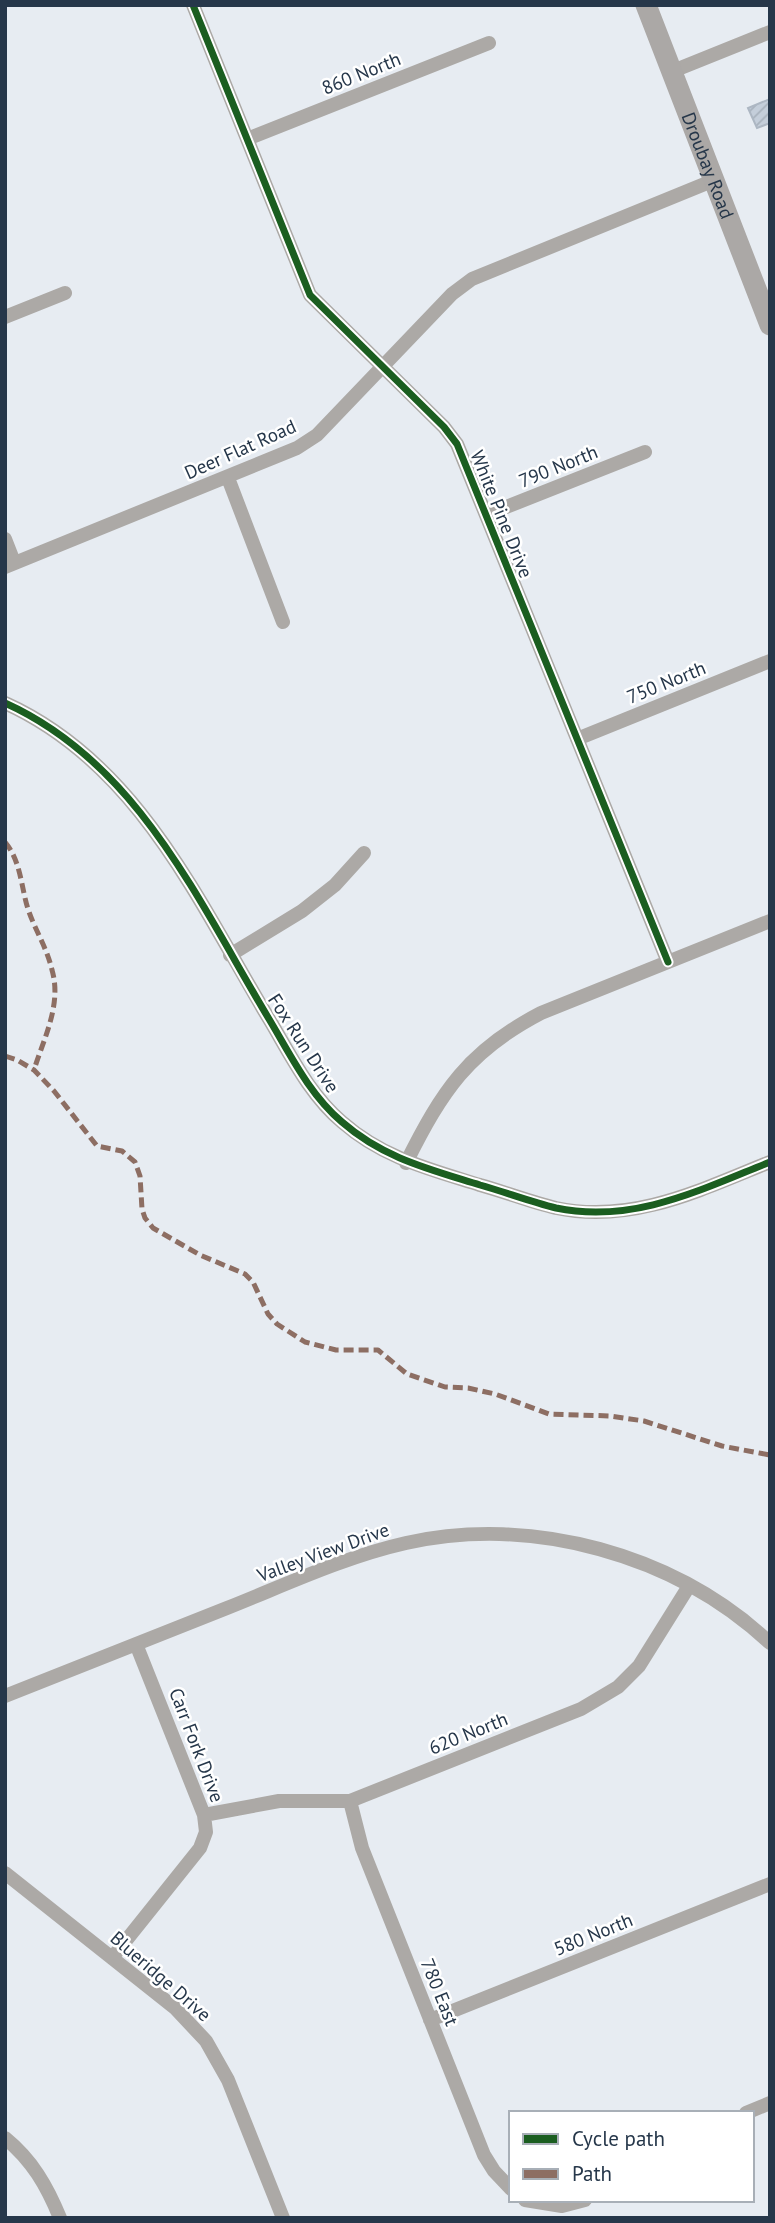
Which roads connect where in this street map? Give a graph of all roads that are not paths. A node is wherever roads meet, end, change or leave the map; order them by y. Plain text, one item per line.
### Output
1 (193, 5) edge
2 (646, 5) edge
3 (770, 32) edge
4 (489, 43) dead end
5 (673, 71) junction
6 (247, 139) junction
7 (712, 181) junction
8 (65, 293) dead end
9 (5, 317) edge
10 (770, 326) edge
11 (383, 367) junction
12 (645, 452) dead end
13 (228, 478) junction
14 (486, 515) junction
15 (5, 539) edge
16 (10, 564) edge
17 (283, 622) dead end
18 (770, 661) edge
19 (5, 703) edge
20 (577, 739) junction
21 (364, 853) dead end
22 (770, 921) edge
23 (230, 955) junction
24 (668, 962) junction
25 (770, 1162) edge
26 (406, 1163) junction
27 (689, 1586) junction
28 (770, 1643) edge
29 (136, 1644) junction
30 (5, 1696) edge
31 (350, 1801) junction
32 (204, 1815) junction
33 (5, 1873) edge
34 (770, 1884) edge
35 (111, 1958) junction
36 (430, 2020) junction
37 (770, 2102) edge
38 (750, 2111) edge
39 (5, 2138) edge
40 (509, 2187) edge
41 (534, 2202) edge
42 (577, 2202) edge
43 (60, 2218) edge
44 (283, 2218) edge

1 - 6 street, White Pine Drive
2 - 5 street, Droubay Road
3 - 5 street
4 - 6 street, 860 North
5 - 7 street, Droubay Road
6 - 11 street, White Pine Drive
7 - 10 street, Droubay Road
7 - 11 street, Deer Flat Road
8 - 9 street
11 - 13 street, Deer Flat Road
11 - 14 street, White Pine Drive
12 - 14 street, 790 North
13 - 16 street, Deer Flat Road
13 - 17 street
14 - 20 street, White Pine Drive
15 - 16 street
18 - 20 street, 750 North
19 - 23 street, Fox Run Drive
20 - 24 street, White Pine Drive
21 - 23 street
22 - 24 street
23 - 26 street, Fox Run Drive
24 - 26 street
25 - 26 street, Fox Run Drive
27 - 28 street, Valley View Drive
27 - 29 street, Valley View Drive
27 - 31 street, 620 North
29 - 30 street, Valley View Drive
29 - 32 street, Carr Fork Drive
31 - 32 street, 620 North
31 - 36 street, 780 East
32 - 35 street, Carr Fork Drive
33 - 35 street, Blueridge Drive
34 - 36 street, 580 North
35 - 44 street, Blueridge Drive
36 - 40 street, 780 East
37 - 38 street
39 - 43 street
41 - 42 street

